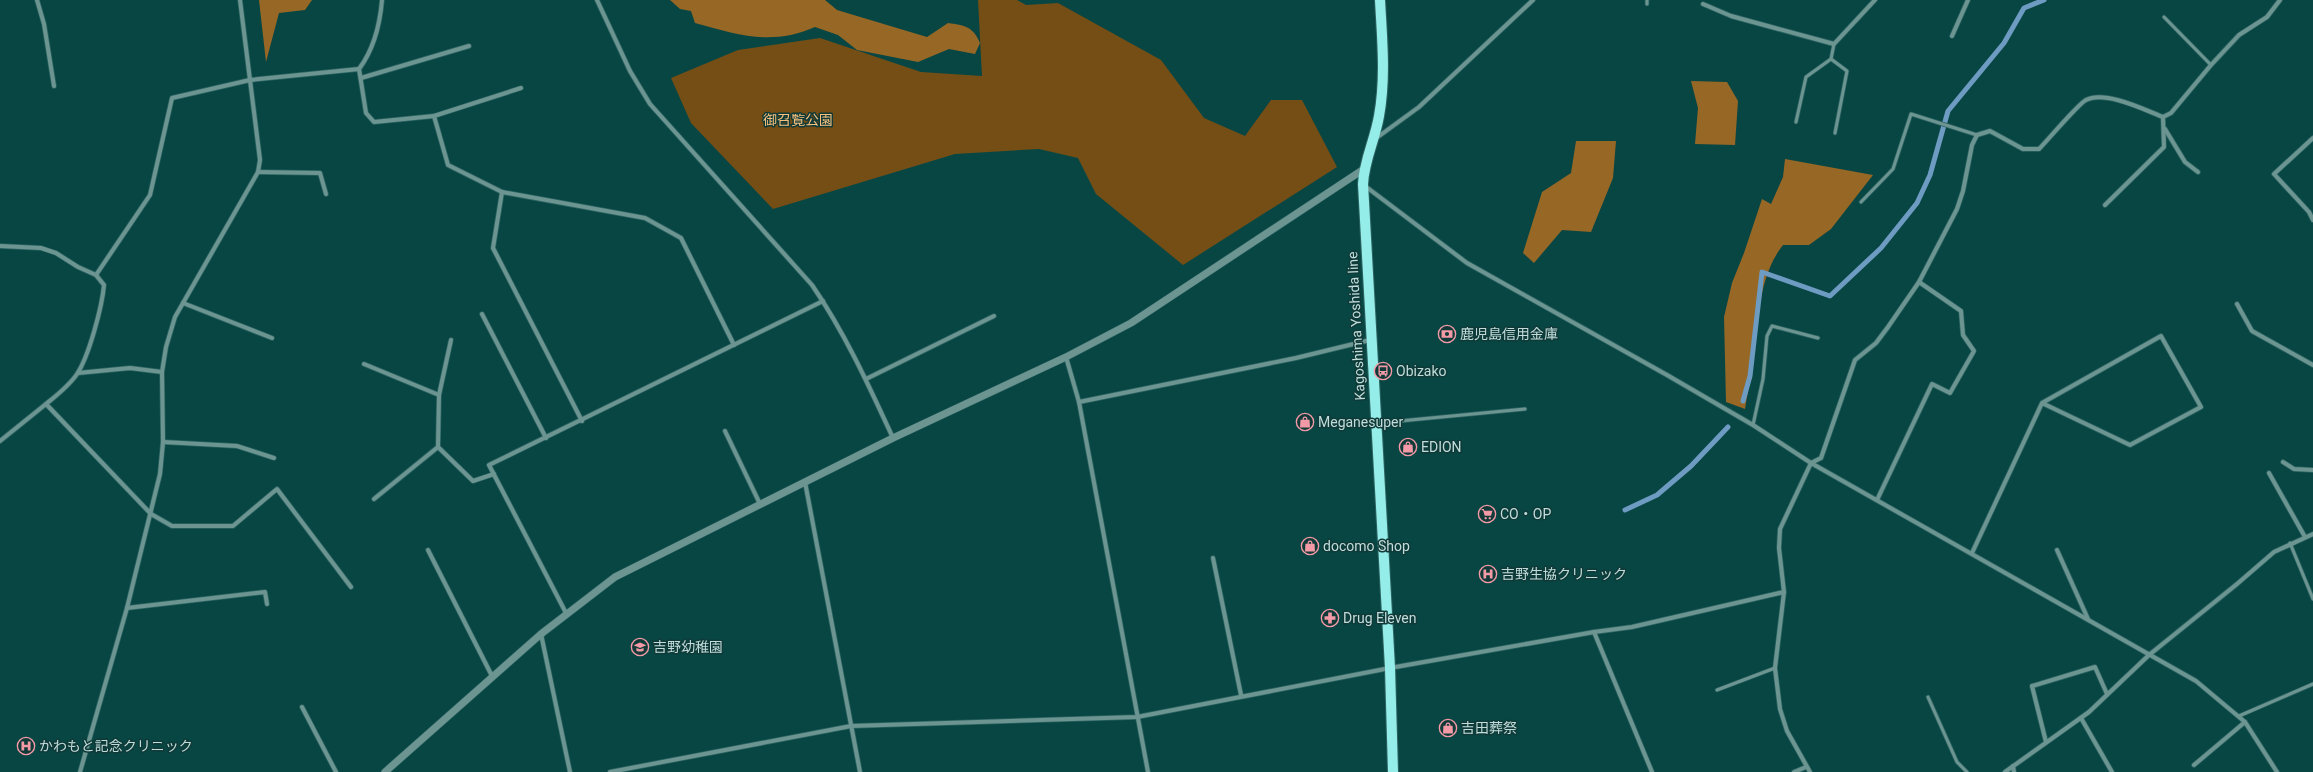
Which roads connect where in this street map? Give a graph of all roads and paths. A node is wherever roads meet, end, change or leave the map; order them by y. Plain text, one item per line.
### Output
1 (37, 0) edge
2 (240, 0) edge
3 (382, 0) edge
4 (597, 0) edge
5 (1380, 0) edge
6 (1532, 0) edge
7 (1875, 0) edge
8 (1968, 0) edge
9 (2280, 0) edge
10 (1703, 4) dead end
11 (2164, 17) dead end
12 (1952, 36) dead end
13 (1834, 44) junction
14 (468, 46) dead end
15 (1831, 59) junction
16 (2210, 65) junction
17 (360, 69) junction
18 (360, 78) junction
19 (250, 80) junction
20 (54, 86) dead end
21 (521, 88) dead end
22 (434, 116) junction
23 (2163, 117) junction
24 (1796, 122) dead end
25 (2164, 128) junction
26 (1836, 133) dead end
27 (1977, 135) junction
28 (2313, 138) edge
29 (1372, 142) junction
30 (1364, 169) junction
31 (258, 172) junction
32 (2198, 172) dead end
33 (1363, 184) junction
34 (502, 192) junction
35 (326, 194) dead end
36 (1861, 202) dead end
37 (2105, 205) dead end
38 (2311, 210) edge
39 (2313, 220) edge
40 (0, 246) edge
41 (96, 275) junction
42 (1918, 282) junction
43 (823, 301) junction
44 (183, 304) junction
45 (2237, 304) dead end
46 (482, 314) dead end
47 (994, 316) dead end
48 (272, 338) dead end
49 (1818, 338) dead end
50 (451, 340) dead end
51 (1370, 340) junction
52 (734, 346) junction
53 (1066, 358) junction
54 (364, 364) dead end
55 (2313, 365) edge
56 (162, 372) junction
57 (78, 373) junction
58 (866, 379) junction
59 (439, 395) junction
60 (1079, 402) junction
61 (2042, 403) junction
62 (46, 404) junction
63 (1525, 409) dead end
64 (582, 421) junction
65 (1375, 423) junction
66 (1753, 425) junction
67 (725, 431) dead end
68 (546, 438) junction
69 (893, 438) junction
70 (0, 441) edge
71 (163, 442) junction
72 (438, 447) junction
73 (274, 458) dead end
74 (2283, 462) dead end
75 (1811, 463) junction
76 (2313, 470) edge
77 (2269, 473) dead end
78 (494, 474) junction
79 (805, 482) junction
80 (374, 499) dead end
81 (1877, 500) junction
82 (760, 504) junction
83 (151, 514) junction
84 (2313, 534) edge
85 (2305, 537) junction
86 (2290, 543) junction
87 (428, 550) dead end
88 (2057, 550) dead end
89 (1972, 553) junction
90 (1213, 558) dead end
91 (351, 587) dead end
92 (1784, 592) junction
93 (2313, 599) edge
94 (267, 604) dead end
95 (127, 608) junction
96 (566, 613) junction
97 (2088, 620) junction
98 (1594, 632) junction
99 (541, 634) junction
100 (2149, 655) junction
101 (1390, 668) junction
102 (1775, 668) junction
103 (492, 676) junction
104 (2313, 684) edge
105 (1717, 690) dead end
106 (2107, 694) junction
107 (1241, 696) junction
108 (1928, 697) dead end
109 (302, 707) dead end
110 (2239, 716) junction
111 (1138, 717) junction
112 (2081, 718) junction
113 (2245, 722) junction
114 (851, 726) junction
115 (2046, 742) junction
116 (2194, 765) dead end
117 (2013, 766) junction
118 (1806, 767) junction
119 (80, 772) edge
120 (336, 772) edge
121 (385, 772) edge
122 (570, 772) edge
123 (610, 772) edge
124 (860, 772) edge
125 (1148, 772) edge
126 (1393, 772) edge
127 (1652, 772) edge
128 (1794, 772) edge
129 (1810, 772) edge
130 (1966, 772) edge
131 (2005, 772) edge
132 (2014, 772) edge
133 (2112, 772) edge
134 (2277, 772) edge

1 - 20 street
2 - 19 street
3 - 17 street
4 - 43 street
5 - 29 main road, Kagoshima Yoshida line
6 - 29 street
7 - 13 street
8 - 12 street
9 - 16 street
10 - 13 street
11 - 16 lane
13 - 15 lane
14 - 18 street
15 - 24 lane
15 - 26 lane
16 - 23 street
17 - 18 street
17 - 19 street
18 - 22 street
19 - 31 street
19 - 41 street
21 - 22 street
22 - 34 street
23 - 25 street
23 - 27 street
25 - 32 street
25 - 37 street
27 - 36 lane
27 - 42 street
28 - 38 street
29 - 30 main road, Kagoshima Yoshida line
30 - 33 main road, Kagoshima Yoshida line
30 - 53 street
31 - 35 street
31 - 44 street
33 - 51 main road, Kagoshima Yoshida line
33 - 66 street
34 - 52 street
34 - 64 street
38 - 39 street
40 - 41 street
41 - 57 street
42 - 75 street
42 - 81 street
43 - 52 street
43 - 58 street
44 - 48 street
44 - 56 street
45 - 55 street
46 - 68 street
47 - 58 street
49 - 66 lane
50 - 59 street
51 - 60 street
51 - 65 main road, Kagoshima Yoshida line
52 - 64 street
53 - 60 street
53 - 69 street
54 - 59 street
56 - 57 street
56 - 71 street
57 - 62 street
58 - 69 street
59 - 72 street
60 - 111 street
61 - 61 street
61 - 89 street
62 - 70 street
62 - 83 street
63 - 65 lane
64 - 68 street
65 - 101 main road, Kagoshima Yoshida line
66 - 75 street
67 - 82 street
68 - 78 street
69 - 79 street
71 - 73 street
71 - 83 street
72 - 78 street
72 - 80 street
74 - 76 street
75 - 81 street
75 - 92 street
77 - 85 street
78 - 96 street
79 - 82 street
79 - 114 street
81 - 89 street
82 - 96 street
83 - 91 street
83 - 95 street
84 - 85 street
85 - 86 street
86 - 93 lane
86 - 100 street
87 - 103 street
88 - 97 street
89 - 97 street
90 - 107 street
92 - 98 street
92 - 102 street
94 - 95 street
95 - 119 street
96 - 99 street
97 - 100 street
98 - 101 street
98 - 127 street
99 - 103 street
99 - 122 street
100 - 106 street
100 - 110 street
101 - 107 street
101 - 126 main road, Kagoshima Yoshida line
102 - 105 lane
102 - 118 street
103 - 121 street
104 - 110 lane
106 - 112 street
106 - 115 street
107 - 111 street
108 - 130 lane
109 - 120 street
110 - 113 street
111 - 114 street
111 - 125 street
112 - 115 street
112 - 133 street
113 - 116 street
113 - 134 street
114 - 123 street
114 - 124 street
115 - 117 street
117 - 131 street
117 - 132 street
118 - 128 street
118 - 129 street

